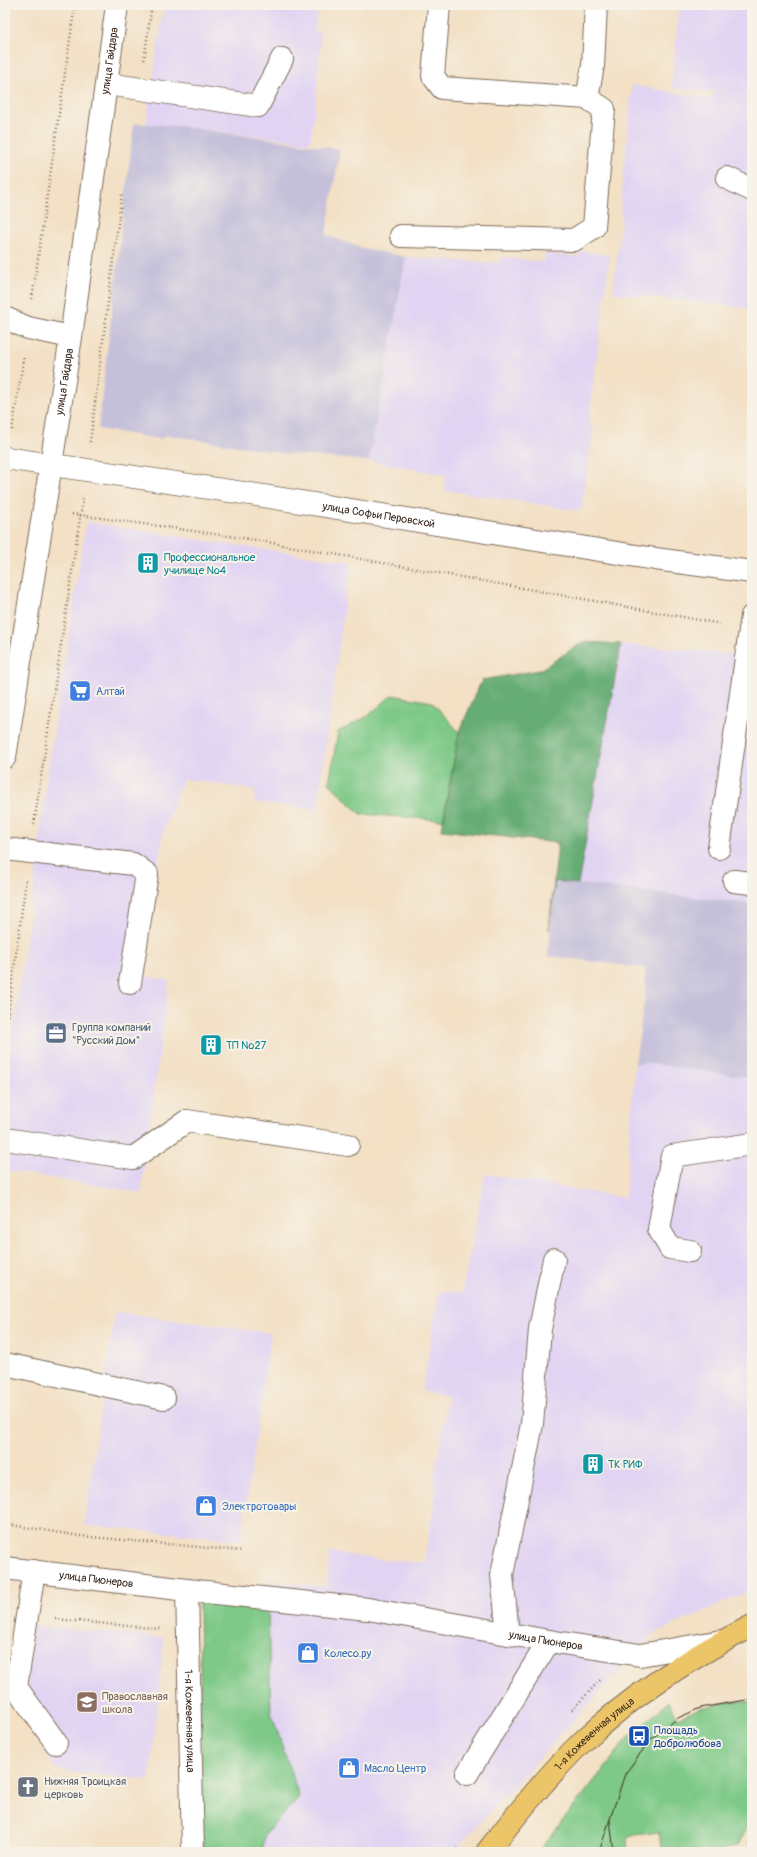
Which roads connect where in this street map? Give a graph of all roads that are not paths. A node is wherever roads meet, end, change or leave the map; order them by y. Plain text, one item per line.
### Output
1 (117, 5) edge
2 (439, 5) edge
3 (596, 5) edge
4 (282, 59) dead end
5 (107, 84) junction
6 (587, 98) junction
7 (727, 178) dead end
8 (752, 190) edge
9 (401, 236) dead end
10 (5, 318) edge
11 (71, 337) junction
12 (7, 458) edge
13 (50, 465) junction
14 (752, 572) edge
15 (751, 622) edge
16 (5, 757) edge
17 (719, 848) dead end
18 (5, 849) edge
19 (130, 983) dead end
20 (5, 1139) edge
21 (752, 1144) edge
22 (348, 1145) dead end
23 (690, 1251) dead end
24 (554, 1259) dead end
25 (5, 1364) edge
26 (164, 1398) dead end
27 (5, 1568) edge
28 (34, 1571) junction
29 (188, 1590) junction
30 (752, 1626) edge
31 (752, 1631) edge
32 (508, 1634) junction
33 (724, 1640) junction
34 (549, 1641) junction
35 (56, 1743) dead end
36 (467, 1774) dead end
37 (193, 1852) edge
38 (487, 1852) edge

1 - 5 street, улица Гайдара
2 - 6 street
3 - 6 street
4 - 5 street
5 - 11 street, улица Гайдара
6 - 9 street
7 - 8 street
10 - 11 street
11 - 13 street, улица Гайдара
12 - 13 street, улица Софьи Перовской
13 - 14 street, улица Софьи Перовской
13 - 16 street, улица Гайдара
15 - 17 street
18 - 19 street
20 - 22 street
21 - 23 street
24 - 32 street
25 - 26 street
27 - 28 street, улица Пионеров
28 - 29 street, улица Пионеров
28 - 35 street
29 - 32 street, улица Пионеров
29 - 37 street, 1-я Кожевенная улица
30 - 33 main road, 1-я Кожевенная улица
31 - 33 main road, 1-я Кожевенная улица
32 - 34 street, улица Пионеров
33 - 34 street, улица Пионеров
33 - 38 main road, 1-я Кожевенная улица
34 - 36 street

